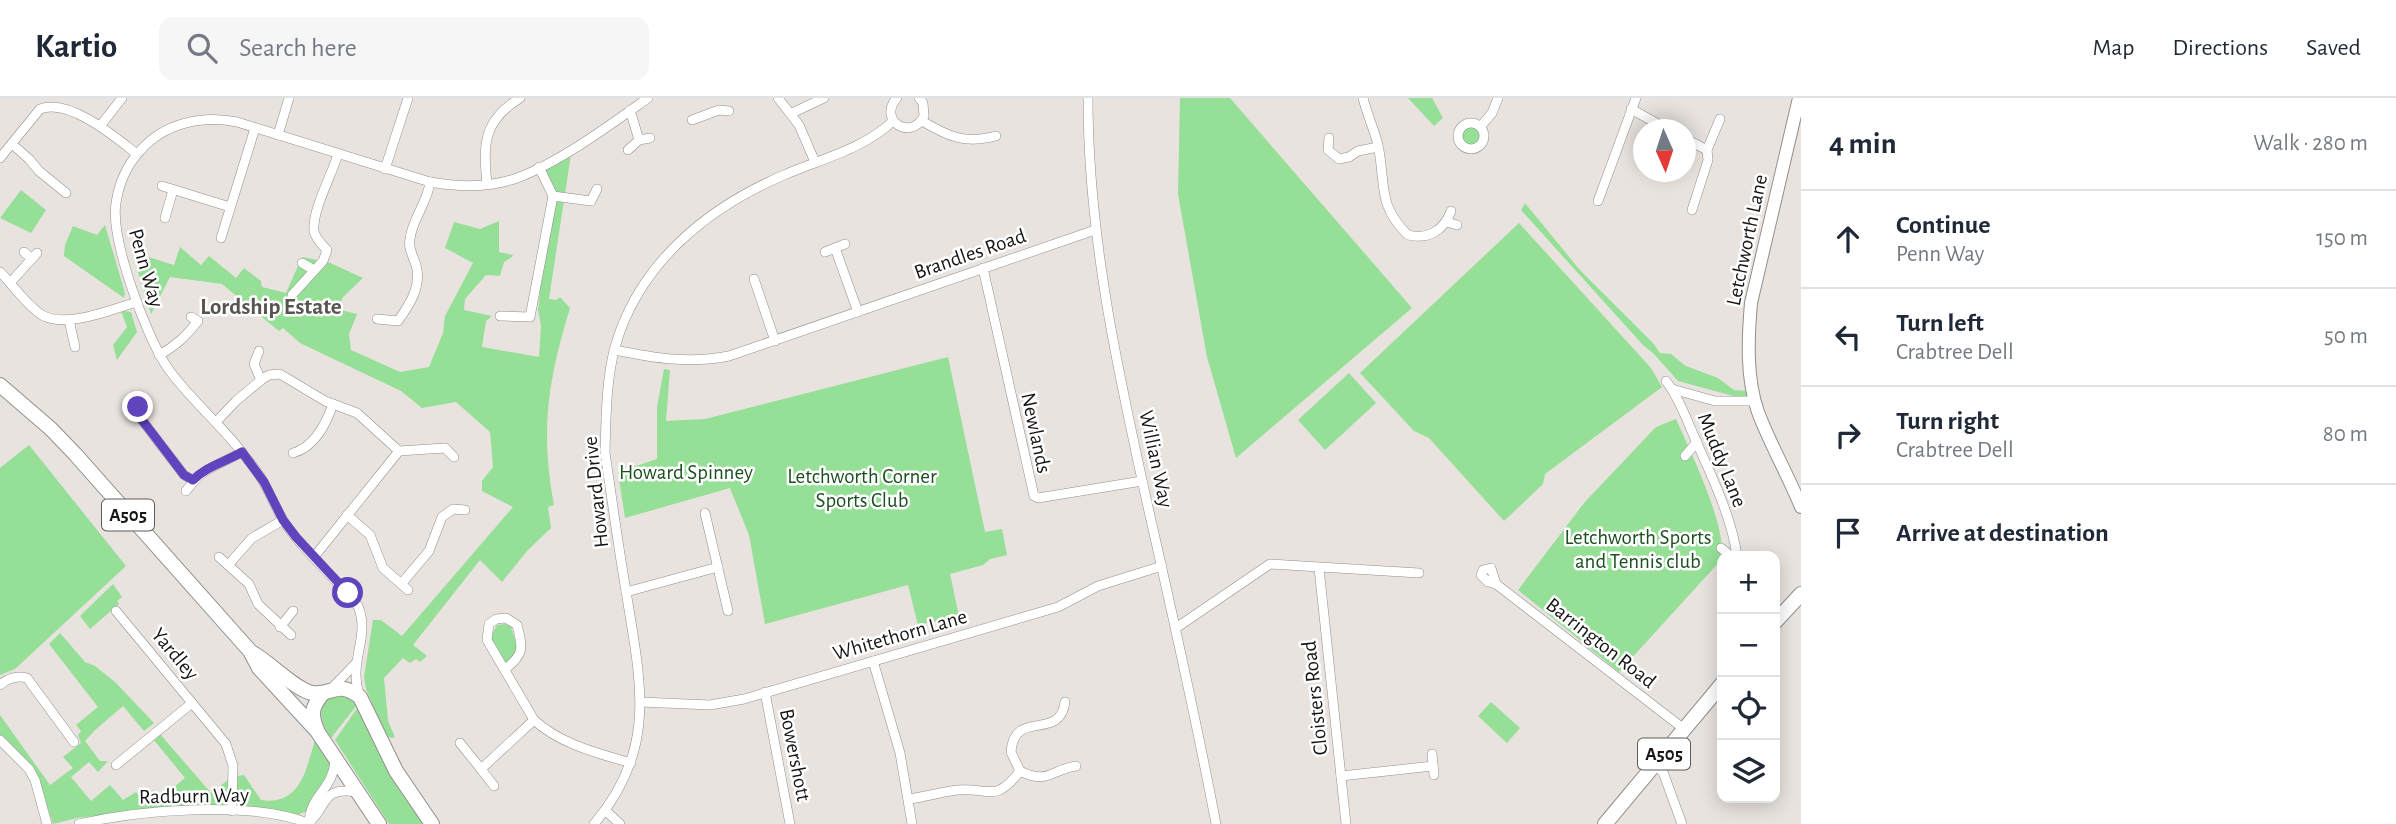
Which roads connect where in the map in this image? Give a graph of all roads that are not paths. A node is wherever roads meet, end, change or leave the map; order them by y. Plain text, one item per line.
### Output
1 (122, 98) edge
2 (289, 98) edge
3 (408, 98) edge
4 (648, 98) edge
5 (718, 98) edge
6 (778, 98) edge
7 (824, 98) edge
8 (920, 98) edge
9 (1088, 98) edge
10 (1363, 98) edge
11 (1498, 98) edge
12 (1636, 98) edge
13 (1799, 98) edge
14 (515, 99) edge
15 (893, 100) edge
16 (1631, 109) junction
17 (630, 110) junction
18 (792, 113) junction
19 (1649, 119) edge
20 (1720, 119) dead end
21 (692, 120) dead end
22 (893, 121) junction
23 (922, 121) junction
24 (101, 125) junction
25 (1480, 126) dead end
26 (256, 128) junction
27 (278, 135) junction
28 (996, 136) dead end
29 (650, 138) dead end
30 (1329, 138) dead end
31 (639, 140) junction
32 (12, 144) junction
33 (1696, 144) edge
34 (1378, 148) junction
35 (628, 150) dead end
36 (1707, 150) junction
37 (137, 154) junction
38 (338, 154) junction
39 (0, 158) edge
40 (815, 162) junction
41 (539, 167) junction
42 (386, 169) junction
43 (430, 182) junction
44 (487, 184) junction
45 (162, 186) dead end
46 (597, 188) dead end
47 (173, 190) junction
48 (66, 193) dead end
49 (553, 196) junction
50 (1598, 201) dead end
51 (230, 207) junction
52 (1692, 210) dead end
53 (1451, 211) dead end
54 (165, 218) dead end
55 (1447, 222) junction
56 (1457, 225) dead end
57 (1095, 230) junction
58 (221, 238) dead end
59 (24, 252) dead end
60 (825, 252) dead end
61 (302, 262) dead end
62 (983, 268) junction
63 (314, 270) junction
64 (0, 272) edge
65 (754, 279) dead end
66 (10, 283) junction
67 (758, 290) junction
68 (747, 294) dead end
69 (292, 295) dead end
70 (137, 302) junction
71 (858, 312) junction
72 (500, 316) dead end
73 (191, 317) dead end
74 (377, 318) dead end
75 (69, 320) junction
76 (775, 341) junction
77 (75, 347) dead end
78 (615, 350) junction
79 (259, 351) dead end
80 (159, 355) junction
81 (261, 380) junction
82 (0, 385) edge
83 (1755, 401) junction
84 (333, 404) junction
85 (138, 407) dead end
86 (216, 422) junction
87 (1697, 442) junction
88 (242, 452) junction
89 (399, 452) junction
90 (293, 453) dead end
91 (1685, 456) dead end
92 (454, 457) dead end
93 (193, 480) junction
94 (1142, 481) junction
95 (186, 491) dead end
96 (1801, 507) edge
97 (465, 510) dead end
98 (705, 513) dead end
99 (347, 515) junction
100 (283, 520) junction
101 (1721, 548) dead end
102 (1725, 551) edge
103 (1736, 551) edge
104 (219, 556) dead end
105 (314, 557) junction
106 (229, 564) junction
107 (1162, 566) junction
108 (718, 567) junction
109 (1319, 568) junction
110 (1419, 573) dead end
111 (1496, 584) dead end
112 (626, 592) junction
113 (1798, 602) edge
114 (116, 611) dead end
115 (293, 611) dead end
116 (728, 611) dead end
117 (1780, 611) edge
118 (281, 627) junction
119 (1176, 628) junction
120 (291, 635) dead end
121 (250, 651) junction
122 (873, 661) junction
123 (355, 663) junction
124 (505, 669) junction
125 (0, 685) edge
126 (328, 690) junction
127 (1717, 690) edge
128 (765, 692) junction
129 (360, 696) junction
130 (192, 702) junction
131 (641, 702) junction
132 (1066, 702) dead end
133 (534, 720) junction
134 (1684, 729) junction
135 (317, 731) junction
136 (73, 737) dead end
137 (0, 740) edge
138 (460, 743) dead end
139 (1432, 754) dead end
140 (335, 758) junction
141 (122, 763) dead end
142 (631, 763) junction
143 (1069, 764) dead end
144 (1655, 765) junction
145 (481, 769) junction
146 (1020, 771) junction
147 (1341, 776) junction
148 (494, 786) dead end
149 (360, 793) junction
150 (909, 799) junction
151 (605, 810) junction
152 (232, 811) junction
153 (47, 824) edge
154 (79, 824) edge
155 (309, 824) edge
156 (379, 824) edge
157 (432, 824) edge
158 (594, 824) edge
159 (620, 824) edge
160 (790, 824) edge
161 (912, 824) edge
162 (1216, 824) edge
163 (1346, 824) edge
164 (1605, 824) edge
165 (1682, 824) edge

1 - 24 street
2 - 27 street
3 - 42 street
4 - 17 street, Penn Way
5 - 21 street
6 - 18 street
7 - 18 street
8 - 23 street
9 - 57 street, Willian Way
10 - 34 street
11 - 25 street
12 - 16 street
13 - 83 street, Letchworth Lane
14 - 44 street
15 - 22 street
16 - 19 street
16 - 50 street
17 - 31 street
17 - 41 street, Penn Way
18 - 40 street
20 - 36 street
22 - 23 street
22 - 40 street, Howard Drive
23 - 28 street
24 - 32 street
24 - 37 street
26 - 27 street, Penn Way
26 - 37 street, Penn Way
26 - 51 street
27 - 38 street, Penn Way
29 - 31 street
30 - 34 street
31 - 35 street
32 - 39 street
32 - 48 street
33 - 36 street
34 - 55 street
36 - 52 street
37 - 70 street, Penn Way
38 - 42 street, Penn Way
38 - 63 street
40 - 78 street, Howard Drive
41 - 44 street, Penn Way
41 - 49 street
42 - 43 street, Penn Way
43 - 44 street, Penn Way
43 - 74 street
45 - 47 street
46 - 49 street
47 - 51 street
47 - 54 street
49 - 72 street
51 - 58 street
53 - 55 street
55 - 56 street
57 - 62 street, Brandles Road
57 - 94 street, Willian Way
59 - 66 street
60 - 71 street
61 - 63 street
62 - 71 street, Brandles Road
62 - 94 street, Newlands
63 - 69 street
64 - 66 street
65 - 67 street
66 - 75 street
67 - 68 street
67 - 76 street
70 - 75 street
70 - 80 street, Penn Way
71 - 76 street, Brandles Road
73 - 80 street
75 - 77 street
76 - 78 street, Brandles Road
78 - 112 street, Howard Drive
79 - 81 street
80 - 86 street, Penn Way
81 - 84 street
81 - 86 street
82 - 121 main road, A505
83 - 87 street, Muddy Lane
83 - 96 street, Letchworth Lane
84 - 89 street
84 - 90 street
85 - 93 street
86 - 88 street, Penn Way
87 - 91 street
87 - 103 street, Muddy Lane
88 - 93 street
88 - 100 street, Penn Way
89 - 92 street
89 - 99 street
93 - 95 street
94 - 107 street, Willian Way
97 - 99 street
98 - 108 street
99 - 105 street
100 - 105 street, Penn Way
100 - 106 street
101 - 102 street
104 - 106 street
105 - 123 street, Penn Way
106 - 118 street
107 - 119 street, Willian Way
107 - 122 street, Whitethorn Lane
108 - 112 street
108 - 116 street
109 - 110 street
109 - 119 street
109 - 147 street, Cloisters Road
111 - 134 street, Barrington Road
112 - 131 street, Howard Drive
113 - 117 main road
114 - 130 street, Yardley
115 - 118 street
118 - 120 street
119 - 162 street, Willian Way
121 - 126 main road, A505
121 - 135 main road, A505
122 - 128 street, Whitethorn Lane
122 - 150 street
123 - 126 street, Penn Way
123 - 129 street, Penn Way
124 - 124 street
124 - 133 street
125 - 136 street
126 - 129 main road
126 - 135 main road
127 - 134 main road, A505
128 - 131 street, Whitethorn Lane
128 - 160 street, Bowershott
129 - 157 main road
130 - 141 street, Yardley
130 - 152 street, Yardley
131 - 142 street, Howard Drive
132 - 146 street
133 - 142 street
133 - 145 street
134 - 144 main road, A505
135 - 140 main road
137 - 153 street
138 - 145 street
139 - 147 street
140 - 149 main road
140 - 155 street
142 - 151 street, Howard Drive
143 - 146 street
144 - 164 main road, A505
144 - 165 street
145 - 148 street
146 - 150 street
147 - 163 street, Cloisters Road
149 - 155 street
149 - 156 main road
150 - 161 street
151 - 158 street, Howard Drive
151 - 159 street
152 - 154 street, Radburn Way
152 - 155 street, Radburn Way

